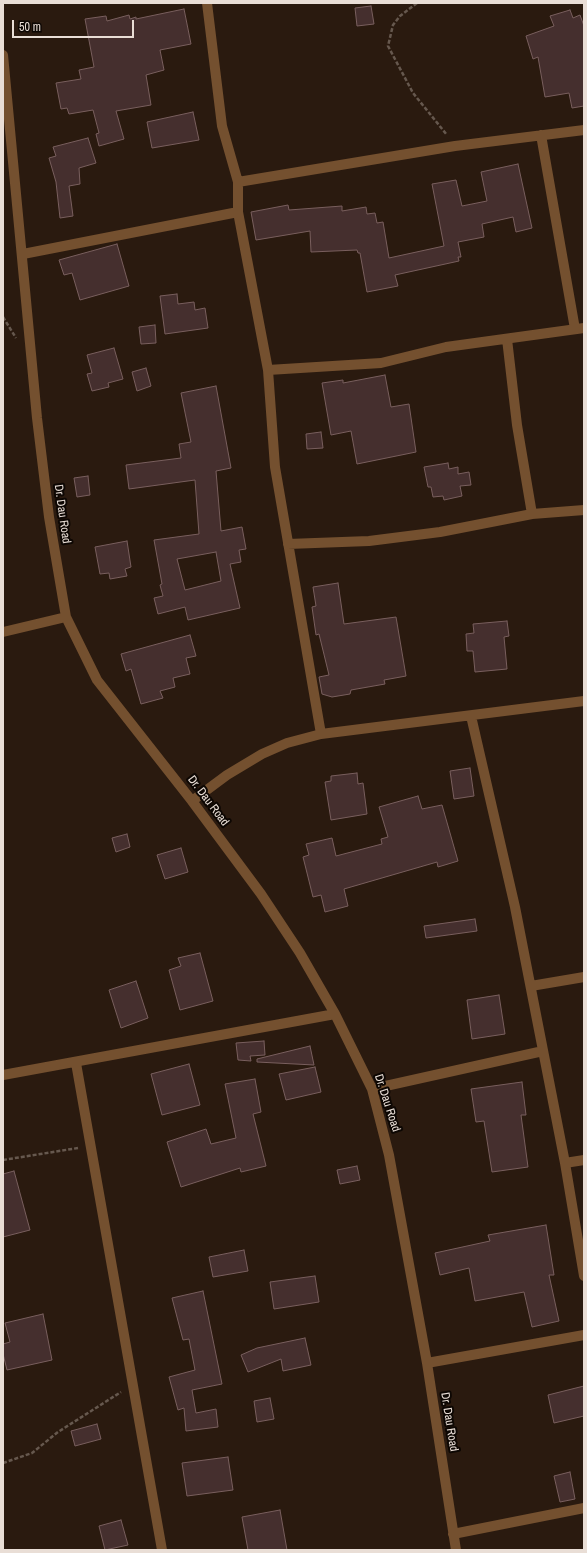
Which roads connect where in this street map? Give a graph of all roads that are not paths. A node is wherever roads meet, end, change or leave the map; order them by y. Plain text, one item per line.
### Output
1 (207, 3) edge
2 (3, 55) edge
3 (5, 102) edge
4 (584, 130) edge
5 (541, 136) junction
6 (238, 182) junction
7 (238, 212) junction
8 (23, 254) junction
9 (580, 328) edge
10 (507, 339) junction
11 (268, 370) junction
12 (584, 510) edge
13 (532, 514) junction
14 (288, 544) junction
15 (66, 617) junction
16 (3, 632) edge
17 (584, 701) edge
18 (471, 716) junction
19 (321, 734) junction
20 (192, 801) junction
21 (584, 977) edge
22 (531, 986) junction
23 (335, 1014) junction
24 (543, 1051) junction
25 (76, 1063) junction
26 (3, 1076) edge
27 (372, 1088) junction
28 (584, 1160) edge
29 (565, 1163) junction
30 (584, 1276) edge
31 (584, 1335) edge
32 (427, 1363) junction
33 (584, 1508) edge
34 (453, 1534) junction
35 (162, 1550) edge
36 (456, 1550) edge

1 - 6 street
2 - 3 street, Dr. Dau Road
3 - 8 street, Dr. Dau Road
4 - 5 street
5 - 6 street
5 - 9 street
6 - 7 street
7 - 8 street
7 - 11 street
8 - 15 street, Dr. Dau Road
9 - 10 street
10 - 11 street
10 - 13 street
11 - 14 street
12 - 13 street
13 - 14 street
14 - 19 street
15 - 16 street
15 - 20 street, Dr. Dau Road
17 - 18 street
18 - 19 street
18 - 22 street
19 - 20 street
20 - 23 street, Dr. Dau Road
21 - 22 street
22 - 24 street
23 - 25 street
23 - 27 street, Dr. Dau Road
24 - 27 street
24 - 29 street
25 - 26 street
25 - 35 street
27 - 32 street, Dr. Dau Road
28 - 29 street
29 - 30 street
31 - 32 street
32 - 34 street, Dr. Dau Road
33 - 34 street
34 - 36 street, Dr. Dau Road

